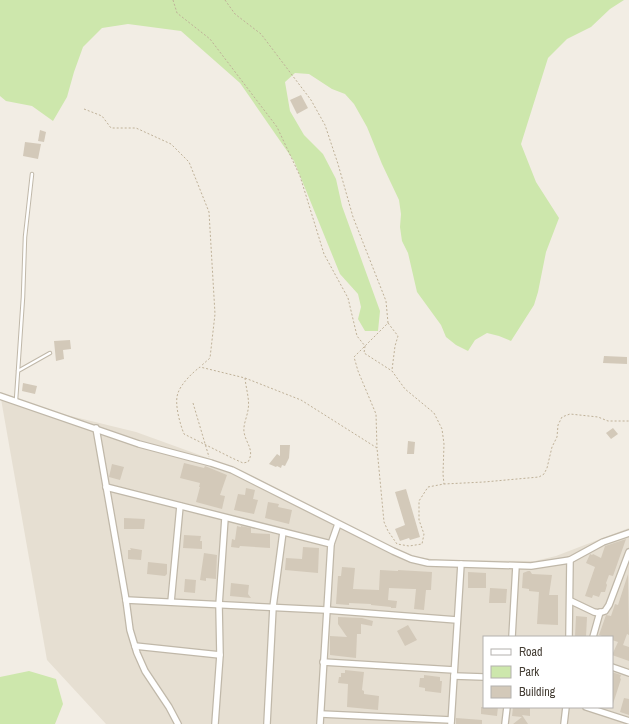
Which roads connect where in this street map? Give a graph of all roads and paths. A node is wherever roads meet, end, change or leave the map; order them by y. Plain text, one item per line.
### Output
1 (173, 0) edge
2 (225, 0) edge
3 (84, 109) dead end
4 (32, 174) dead end
5 (388, 322) junction
6 (365, 346) junction
7 (50, 353) dead end
8 (200, 366) junction
9 (18, 370) junction
10 (392, 371) junction
11 (245, 378) junction
12 (0, 396) edge
13 (16, 400) junction
14 (192, 403) dead end
15 (629, 421) edge
16 (96, 428) junction
17 (205, 443) junction
18 (377, 448) junction
19 (211, 463) junction
20 (444, 484) junction
21 (106, 487) junction
22 (180, 506) junction
23 (225, 518) junction
24 (338, 524) junction
25 (283, 532) junction
26 (629, 533) edge
27 (331, 544) junction
28 (629, 552) edge
29 (570, 560) junction
30 (460, 564) junction
31 (516, 566) junction
32 (126, 600) junction
33 (571, 601) junction
34 (171, 602) junction
35 (219, 605) junction
36 (274, 608) junction
37 (326, 610) junction
38 (600, 612) junction
39 (457, 620) junction
40 (512, 636) edge
41 (569, 636) edge
42 (593, 636) edge
43 (135, 646) junction
44 (220, 655) junction
45 (323, 662) junction
46 (613, 667) edge
47 (454, 673) junction
48 (629, 673) edge
49 (483, 677) edge
50 (507, 708) edge
51 (566, 708) edge
52 (589, 708) edge
53 (320, 714) junction
54 (629, 721) edge
55 (451, 722) edge
56 (178, 724) edge
57 (215, 724) edge
58 (267, 724) edge
59 (320, 724) edge
60 (505, 724) edge
61 (564, 724) edge

1 - 6 path
2 - 5 path
3 - 8 path
4 - 9 lane
5 - 6 path
5 - 10 path
6 - 10 path
6 - 18 path
7 - 9 lane
8 - 11 path
8 - 17 path
9 - 13 lane
10 - 20 path
11 - 17 path
11 - 18 path
12 - 13 street
13 - 16 street
14 - 17 path
15 - 20 path
16 - 19 street
16 - 21 street
17 - 19 path
18 - 20 path
19 - 24 street
21 - 22 street
21 - 32 street
22 - 23 street
22 - 34 street
23 - 25 street
23 - 35 street
24 - 27 street
24 - 30 street
25 - 27 street
25 - 36 street
26 - 29 street
27 - 37 street
28 - 38 street
29 - 31 street
29 - 33 street
30 - 31 street
30 - 39 street
31 - 40 street
32 - 34 street
32 - 43 street
33 - 38 street
33 - 41 street
34 - 35 street
35 - 36 street
35 - 44 street
36 - 37 street
36 - 58 street
37 - 39 street
37 - 45 street
38 - 42 street
39 - 47 street
43 - 44 street
43 - 56 street
44 - 57 street
45 - 47 street
45 - 53 street
46 - 48 street
47 - 49 street
47 - 55 street
50 - 60 street
51 - 61 street
52 - 54 street
53 - 55 street
53 - 59 street

